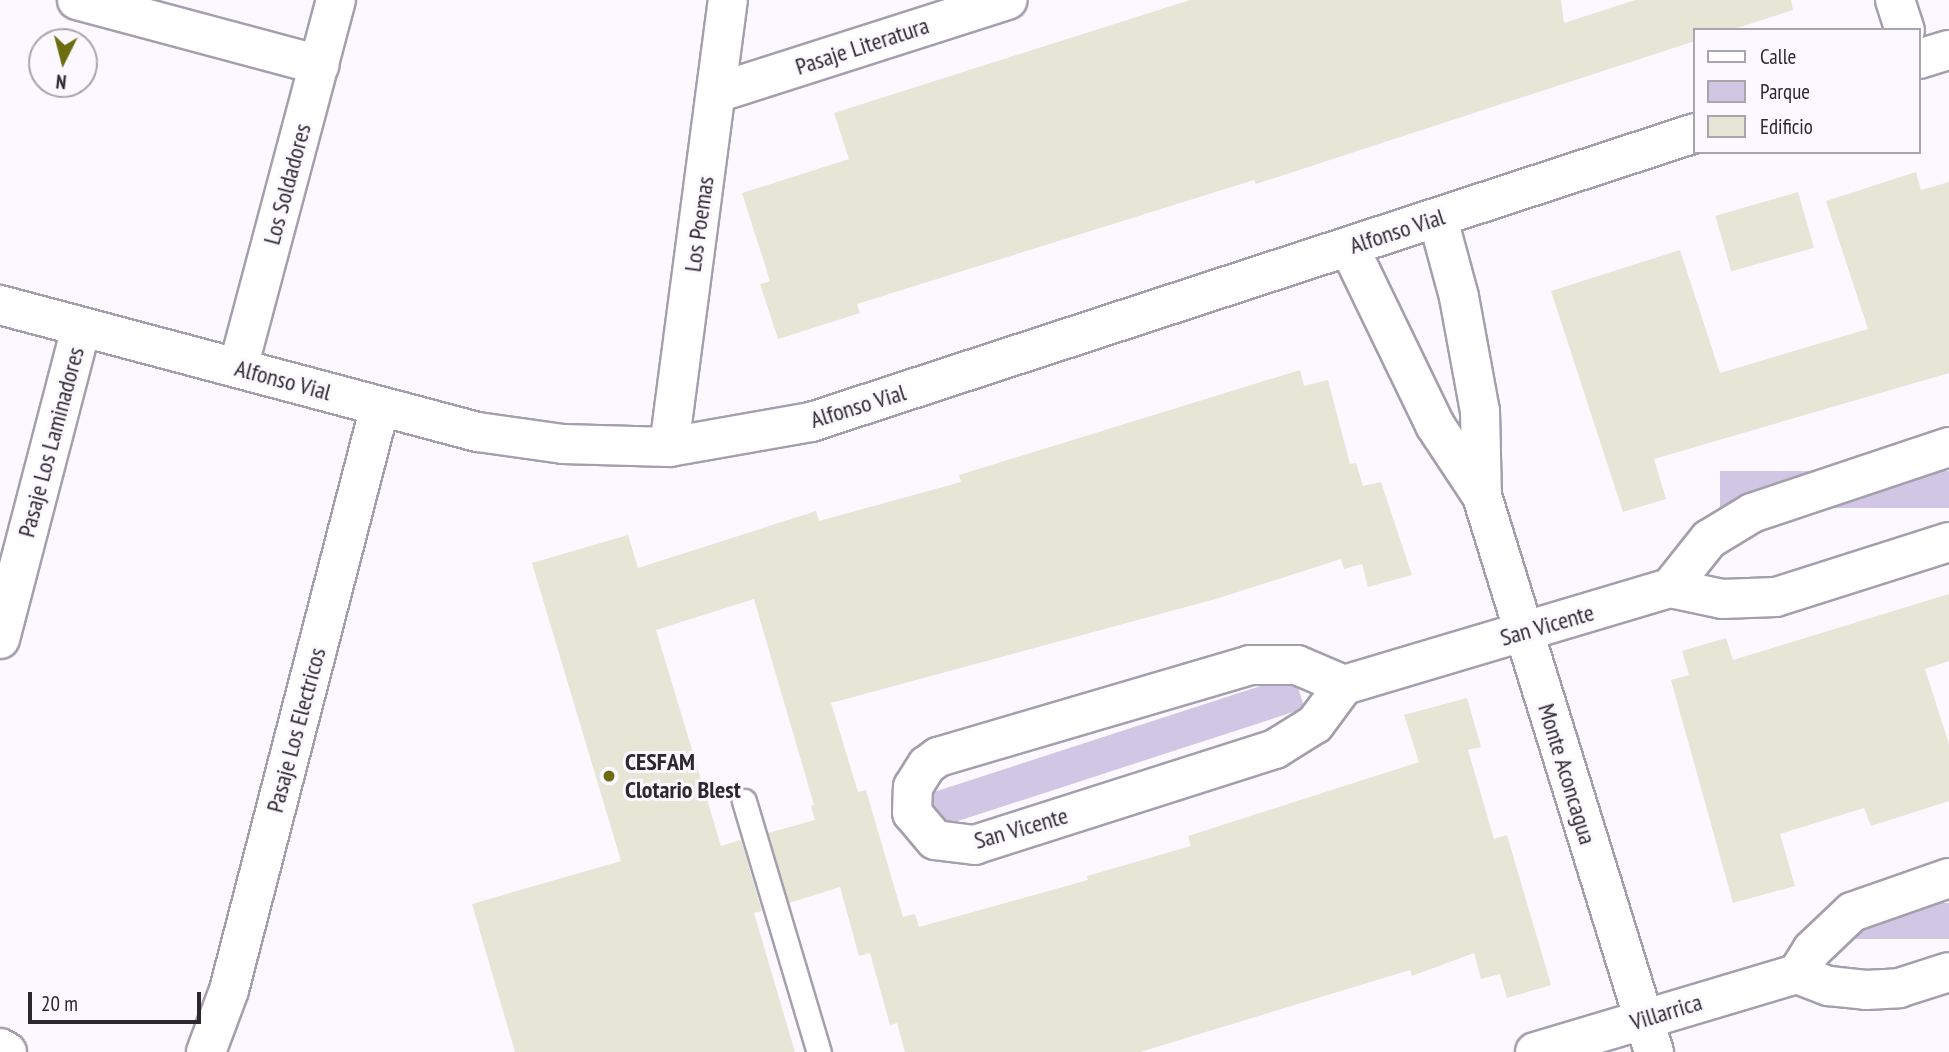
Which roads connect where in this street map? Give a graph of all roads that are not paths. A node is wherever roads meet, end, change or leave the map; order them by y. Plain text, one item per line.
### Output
1 (77, 0) edge
2 (337, 0) edge
3 (728, 0) edge
4 (1008, 0) edge
5 (1895, 0) edge
6 (1904, 28) edge
7 (1949, 50) edge
8 (1921, 58) edge
9 (319, 65) junction
10 (716, 93) junction
11 (1694, 133) edge
12 (1438, 219) junction
13 (1349, 247) junction
14 (0, 305) edge
15 (81, 327) junction
16 (238, 368) junction
17 (380, 406) junction
18 (669, 447) junction
19 (1949, 447) edge
20 (1482, 496) junction
21 (1949, 542) edge
22 (1670, 588) junction
23 (1523, 632) junction
24 (0, 639) edge
25 (1344, 685) junction
26 (744, 801) dead end
27 (1949, 878) edge
28 (1949, 972) edge
29 (1797, 974) junction
30 (1649, 1036) edge
31 (0, 1048) edge
32 (6, 1052) edge
33 (206, 1052) edge
34 (819, 1052) edge
35 (1535, 1052) edge

1 - 9 street
2 - 9 street, Los Soldadores
3 - 10 street, Los Poemas
4 - 10 street, Pasaje Literatura
5 - 6 street
7 - 8 street
9 - 16 street, Los Soldadores
10 - 18 street, Los Poemas
11 - 12 street, Alfonso Vial
12 - 13 street, Alfonso Vial
12 - 20 street, Monte Aconcagua
13 - 18 street, Alfonso Vial
13 - 20 street, Monte Aconcagua
14 - 15 street, Alfonso Vial
15 - 16 street, Alfonso Vial
15 - 24 street, Pasaje Los Laminadores
16 - 17 street, Alfonso Vial
17 - 18 street, Alfonso Vial
17 - 33 street, Pasaje Los Electricos
19 - 22 street
20 - 23 street, Monte Aconcagua
21 - 22 street, San Vicente
22 - 23 street, San Vicente
23 - 25 street, San Vicente
23 - 30 street, Monte Aconcagua
25 - 25 street, San Vicente
26 - 34 lane
27 - 29 street
28 - 29 street
29 - 30 street, Villarrica
30 - 35 street, Villarrica
31 - 32 street

